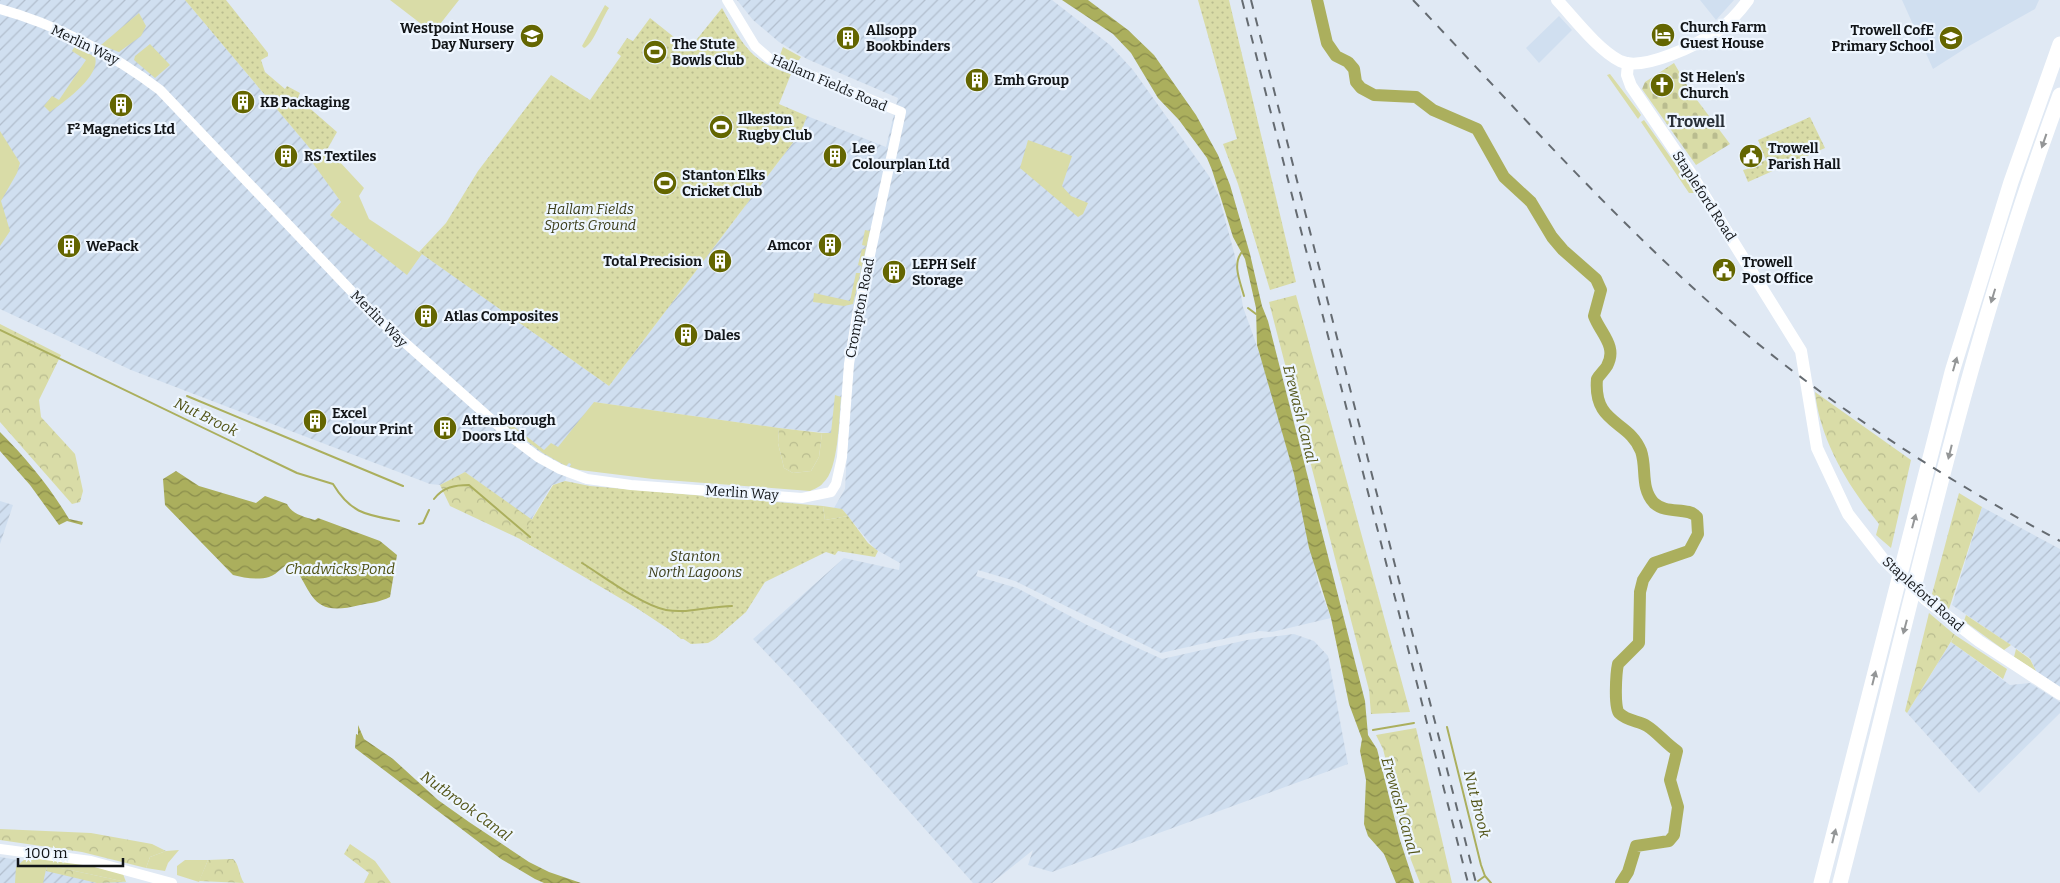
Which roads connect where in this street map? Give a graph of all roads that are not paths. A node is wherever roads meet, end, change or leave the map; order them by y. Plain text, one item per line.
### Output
1 (726, 0) edge
2 (1557, 0) edge
3 (1748, 0) edge
4 (0, 8) edge
5 (2060, 44) edge
6 (1628, 64) junction
7 (2060, 95) edge
8 (901, 112) joint
9 (819, 495) joint
10 (2060, 694) edge
11 (0, 849) edge
12 (172, 883) edge
13 (1821, 883) edge
14 (1840, 883) edge

1 - 8 street, Hallam Fields Road
2 - 6 main road
3 - 6 main road
4 - 9 street, Merlin Way
13 -> 5 highway
6 - 10 main road, Stapleford Road
7 -> 14 highway
8 - 9 street, Crompton Road
11 - 12 street

